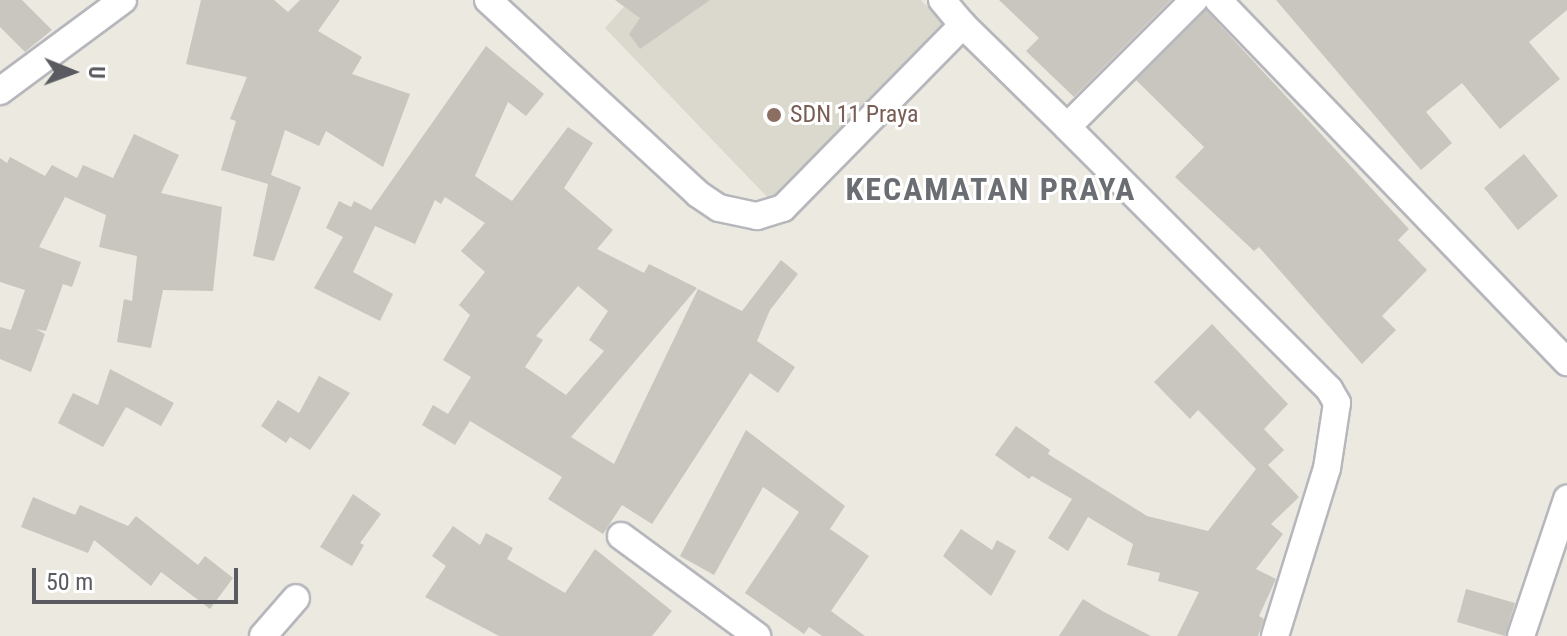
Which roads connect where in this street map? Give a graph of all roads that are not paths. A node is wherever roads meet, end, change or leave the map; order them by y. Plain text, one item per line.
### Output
1 (123, 0) edge
2 (488, 0) edge
3 (942, 0) edge
4 (1194, 0) edge
5 (1218, 0) edge
6 (963, 25) junction
7 (0, 91) edge
8 (1067, 127) junction
9 (1567, 362) edge
10 (1567, 499) edge
11 (621, 536) dead end
12 (296, 598) dead end
13 (263, 636) edge
14 (757, 636) edge
15 (1275, 636) edge
16 (1521, 636) edge

1 - 7 street
2 - 6 street
3 - 6 street
4 - 8 street
5 - 9 street
6 - 8 street
8 - 15 street
10 - 16 street
11 - 14 street
12 - 13 street

